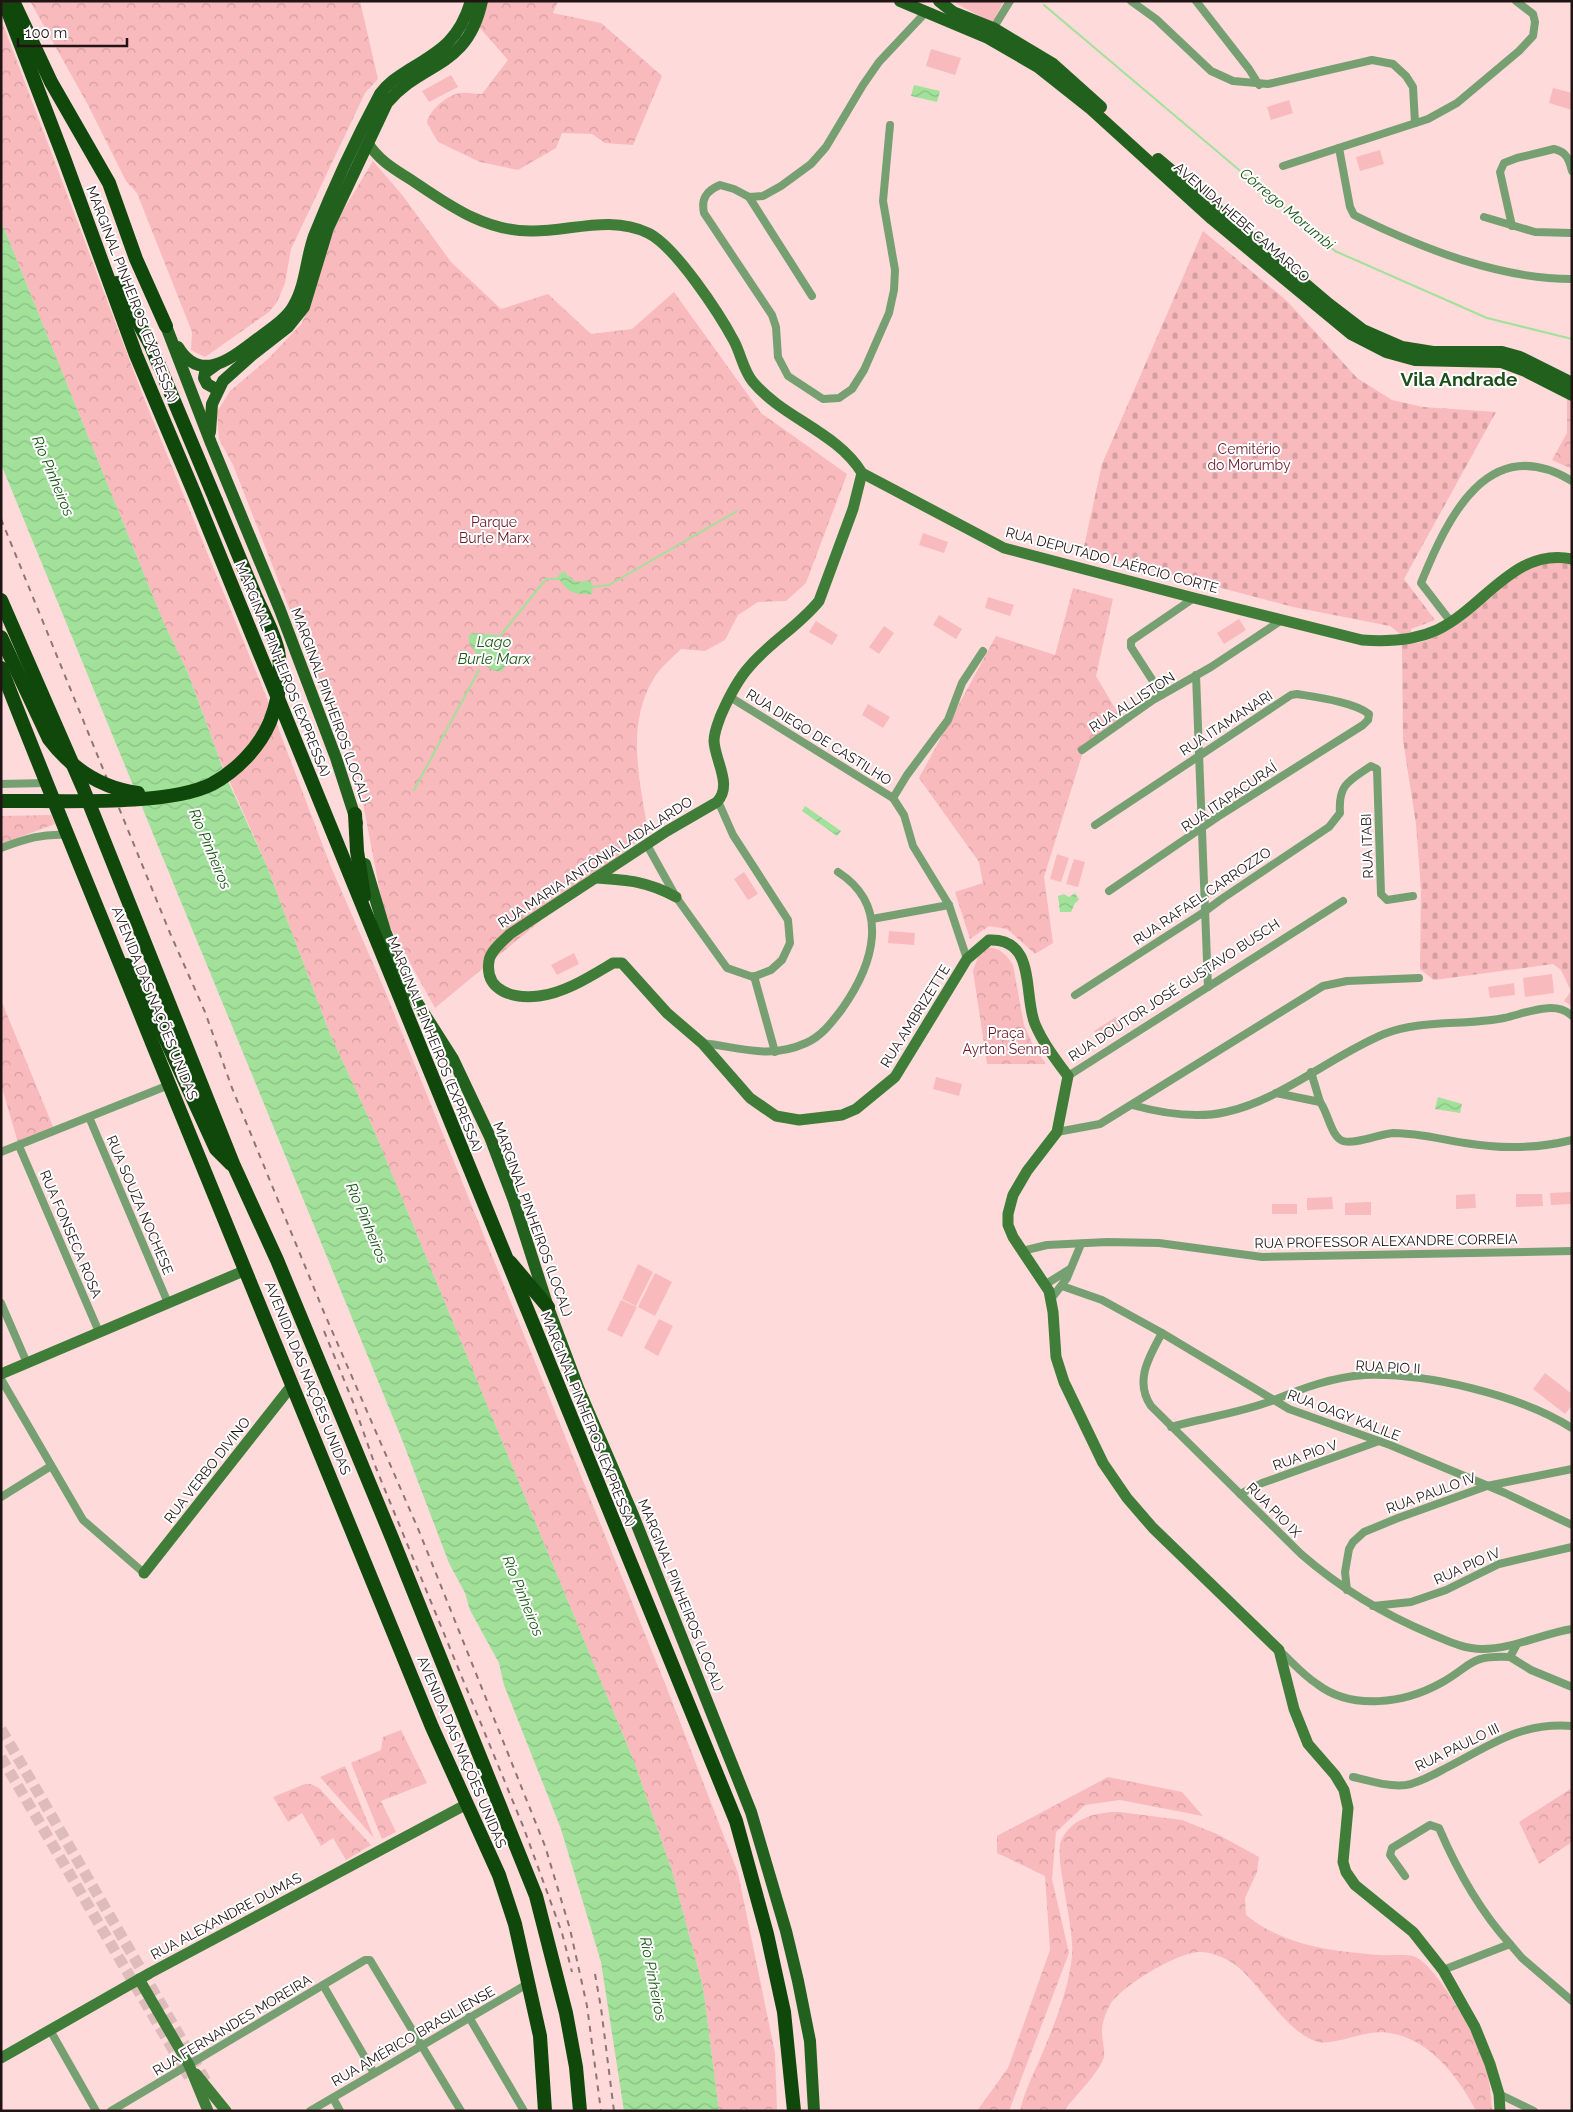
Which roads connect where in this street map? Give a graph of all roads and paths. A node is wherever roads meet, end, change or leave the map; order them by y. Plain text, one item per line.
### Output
1 (4, 1) edge
2 (13, 1) edge
3 (471, 1) edge
4 (482, 1) edge
5 (900, 1) edge
6 (939, 1) edge
7 (1010, 1) edge
8 (1131, 1) edge
9 (1196, 1) edge
10 (1516, 1) edge
11 (922, 10) junction
12 (990, 33) junction
13 (1260, 85) junction
14 (1415, 123) junction
15 (890, 125) dead end
16 (368, 143) junction
17 (1339, 148) junction
18 (378, 158) junction
19 (359, 161) junction
20 (1283, 166) dead end
21 (1572, 171) edge
22 (749, 197) junction
23 (1484, 217) dead end
24 (85, 218) junction
25 (1512, 226) junction
26 (1572, 233) edge
27 (1572, 279) edge
28 (812, 296) dead end
29 (166, 326) junction
30 (218, 364) junction
31 (1572, 383) edge
32 (218, 390) junction
33 (1572, 394) edge
34 (210, 444) junction
35 (862, 473) junction
36 (1572, 481) edge
37 (1572, 559) edge
38 (1194, 598) junction
39 (1, 600) edge
40 (1282, 620) junction
41 (1451, 622) junction
42 (1, 637) edge
43 (983, 651) dead end
44 (1, 668) edge
45 (1196, 675) junction
46 (1162, 695) junction
47 (730, 697) junction
48 (1363, 725) joint
49 (1082, 750) dead end
50 (1199, 756) junction
51 (1371, 766) joint
52 (46, 783) junction
53 (1, 784) edge
54 (161, 796) junction
55 (893, 798) junction
56 (1, 801) edge
57 (718, 801) junction
58 (356, 814) junction
59 (1096, 825) dead end
60 (1201, 829) junction
61 (68, 835) junction
62 (647, 845) junction
63 (1, 848) edge
64 (838, 872) dead end
65 (595, 878) junction
66 (1109, 891) dead end
67 (1413, 896) dead end
68 (676, 897) junction
69 (1343, 901) dead end
70 (949, 904) junction
71 (1204, 912) junction
72 (872, 919) junction
73 (368, 922) junction
74 (117, 951) junction
75 (967, 959) junction
76 (754, 976) junction
77 (1419, 978) dead end
78 (1208, 987) junction
79 (1075, 995) dead end
80 (1572, 1016) edge
81 (702, 1044) junction
82 (775, 1052) junction
83 (1310, 1072) junction
84 (1068, 1076) junction
85 (170, 1085) junction
86 (1276, 1093) junction
87 (750, 1098) joint
88 (1320, 1102) junction
89 (1132, 1105) junction
90 (89, 1117) junction
91 (1057, 1132) junction
92 (1572, 1140) edge
93 (19, 1146) junction
94 (1, 1152) edge
95 (234, 1166) junction
96 (1081, 1244) junction
97 (502, 1251) junction
98 (1022, 1251) junction
99 (1572, 1251) edge
100 (1073, 1266) junction
101 (246, 1270) junction
102 (1046, 1284) junction
103 (1062, 1286) junction
104 (1051, 1299) junction
105 (168, 1303) junction
106 (1, 1304) edge
107 (548, 1308) junction
108 (99, 1332) junction
109 (1162, 1333) junction
110 (27, 1363) junction
111 (1, 1374) edge
112 (1, 1379) edge
113 (293, 1384) junction
114 (1273, 1400) junction
115 (1171, 1427) junction
116 (1572, 1428) edge
117 (1379, 1442) junction
118 (51, 1466) junction
119 (1572, 1470) edge
120 (1487, 1486) junction
121 (1240, 1494) junction
122 (1, 1497) edge
123 (1572, 1525) edge
124 (1572, 1548) edge
125 (144, 1573) joint
126 (1347, 1590) junction
127 (1373, 1606) junction
128 (1572, 1629) edge
129 (1517, 1644) junction
130 (1465, 1648) junction
131 (1279, 1650) junction
132 (1510, 1657) junction
133 (1470, 1661) junction
134 (1572, 1687) edge
135 (1572, 1726) edge
136 (1353, 1777) dead end
137 (467, 1804) junction
138 (1405, 1876) dead end
139 (1510, 1944) junction
140 (1443, 1970) junction
141 (139, 1979) junction
142 (529, 1983) junction
143 (323, 1985) junction
144 (1572, 2001) edge
145 (469, 2017) junction
146 (50, 2030) junction
147 (422, 2045) junction
148 (1, 2058) edge
149 (189, 2065) junction
150 (374, 2073) junction
151 (1500, 2094) junction
152 (333, 2098) junction
153 (96, 2111) edge
154 (110, 2111) edge
155 (208, 2111) edge
156 (226, 2111) edge
157 (310, 2111) edge
158 (340, 2111) edge
159 (461, 2111) edge
160 (524, 2111) edge
161 (545, 2111) edge
162 (580, 2111) edge
163 (794, 2111) edge
164 (814, 2111) edge
165 (1500, 2111) edge
166 (1534, 2111) edge

1 - 24 highway, MARGINAL PINHEIROS (EXPRESSA)
2 - 29 highway
3 - 30 main road
4 - 16 main road
5 - 11 main road, AVENIDA HEBE CAMARGO
6 - 12 main road, AVENIDA HEBE CAMARGO
7 - 12 street
8 - 13 street
9 - 13 street
10 - 14 street
11 - 12 main road, AVENIDA HEBE CAMARGO
11 - 22 street
12 - 31 main road, AVENIDA HEBE CAMARGO
12 - 33 main road, AVENIDA HEBE CAMARGO
13 - 14 street
14 - 17 street
15 - 22 street
16 - 18 street, RUA DEPUTADO LAÉRCIO CORTE
16 - 19 main road
17 - 20 street
17 - 27 street
18 - 19 street
18 - 35 street, RUA DEPUTADO LAÉRCIO CORTE
19 - 32 main road
21 - 25 street
22 - 28 street
23 - 25 street
24 - 54 highway, bridge
24 - 73 highway, MARGINAL PINHEIROS (EXPRESSA)
25 - 26 street
29 - 30 main road
29 - 34 main road, MARGINAL PINHEIROS (LOCAL)
30 - 32 main road
32 - 34 main road
34 - 58 main road, MARGINAL PINHEIROS (LOCAL)
35 - 38 street, RUA DEPUTADO LAÉRCIO CORTE
35 - 47 street
36 - 41 street
37 - 41 street, RUA DEPUTADO LAÉRCIO CORTE
38 - 40 street, RUA DEPUTADO LAÉRCIO CORTE
38 - 46 street
39 - 95 highway
40 - 41 street, RUA DEPUTADO LAÉRCIO CORTE
40 - 45 street, RUA ALLISTON
42 - 54 highway, bridge
43 - 55 street
44 - 52 highway, AVENIDA DAS NAÇÕES UNIDAS
45 - 46 street, RUA ALLISTON
45 - 50 street
46 - 49 street, RUA ALLISTON
47 - 55 street, RUA DIEGO DE CASTILHO
47 - 57 street
48 - 50 street, RUA ITAMANARI
48 - 60 street, RUA ITAPACURAÍ
50 - 59 street, RUA ITAMANARI
50 - 60 street
51 - 67 street, RUA ITABI
51 - 71 street, RUA RAFAEL CARROZZO
52 - 53 street
52 - 61 highway, AVENIDA DAS NAÇÕES UNIDAS
54 - 56 highway, bridge
55 - 70 street, RUA DIEGO DE CASTILHO
57 - 62 street, RUA MARIA ANTÔNIA LADALARDO
57 - 76 street
58 - 73 highway
58 - 107 main road, MARGINAL PINHEIROS (LOCAL)
60 - 66 street, RUA ITAPACURAÍ
60 - 71 street
61 - 63 street
61 - 74 highway, AVENIDA DAS NAÇÕES UNIDAS
62 - 65 street, RUA MARIA ANTÔNIA LADALARDO
62 - 68 street
64 - 72 street
65 - 68 street
65 - 81 street, RUA MARIA ANTÔNIA LADALARDO
68 - 76 street
69 - 78 street, RUA DOUTOR JOSÉ GUSTAVO BUSCH
70 - 72 street
70 - 75 street, RUA DIEGO DE CASTILHO
71 - 78 street
71 - 79 street, RUA RAFAEL CARROZZO
72 - 82 street
73 - 97 highway, MARGINAL PINHEIROS (EXPRESSA)
74 - 85 highway, AVENIDA DAS NAÇÕES UNIDAS
74 - 95 highway
75 - 84 street, RUA AMBRIZETTE
75 - 87 street, RUA AMBRIZETTE
76 - 82 street
77 - 89 street
78 - 84 street, RUA DOUTOR JOSÉ GUSTAVO BUSCH
80 - 83 street
81 - 82 street
81 - 87 street, RUA MARIA ANTÔNIA LADALARDO
83 - 86 street
83 - 88 street
84 - 91 street, RUA DOUTOR JOSÉ GUSTAVO BUSCH
85 - 90 street
85 - 101 highway, AVENIDA DAS NAÇÕES UNIDAS
86 - 88 street
86 - 89 street
88 - 92 street
89 - 91 street
90 - 93 street
90 - 105 street, RUA SOUZA NOCHESE
91 - 98 street, RUA DOUTOR JOSÉ GUSTAVO BUSCH
93 - 94 street
93 - 108 street, RUA FONSECA ROSA
95 - 162 highway
96 - 98 street, RUA PROFESSOR ALEXANDRE CORREIA
96 - 99 street, RUA PROFESSOR ALEXANDRE CORREIA
96 - 100 street
97 - 107 highway
97 - 163 highway, MARGINAL PINHEIROS (EXPRESSA)
98 - 102 street, RUA DOUTOR JOSÉ GUSTAVO BUSCH
100 - 102 street
100 - 103 street
101 - 105 street
101 - 113 highway, AVENIDA DAS NAÇÕES UNIDAS
102 - 104 street, RUA DOUTOR JOSÉ GUSTAVO BUSCH
103 - 104 street
103 - 109 street, RUA OAGY KALILE
104 - 131 street, RUA DOUTOR JOSÉ GUSTAVO BUSCH
105 - 108 street
106 - 110 street
107 - 164 main road, MARGINAL PINHEIROS (LOCAL)
108 - 110 street
109 - 114 street, RUA OAGY KALILE
109 - 115 street, RUA PIO IX
110 - 111 street
112 - 118 street
113 - 125 street, RUA VERBO DIVINO
113 - 137 highway, AVENIDA DAS NAÇÕES UNIDAS
114 - 115 street, RUA PIO II
114 - 116 street, RUA PIO II
114 - 117 street, RUA OAGY KALILE
115 - 121 street, RUA PIO IX
117 - 120 street, RUA OAGY KALILE
117 - 121 street, RUA PIO V
118 - 122 street
118 - 125 street
119 - 120 street, RUA PAULO IV
120 - 123 street, RUA OAGY KALILE
120 - 126 street, RUA PAULO IV
121 - 126 street, RUA PIO IX
124 - 127 street, RUA PIO IV
126 - 127 street, RUA PIO IX
127 - 130 street, RUA PIO IX
128 - 129 street, RUA PIO IX
129 - 130 street, RUA PIO IX
129 - 132 street
130 - 133 street
131 - 133 street
131 - 140 street
132 - 133 street
132 - 134 street
135 - 136 street, RUA PAULO III
137 - 141 street, RUA ALEXANDRE DUMAS
137 - 142 highway, AVENIDA DAS NAÇÕES UNIDAS
138 - 139 street
139 - 140 street
139 - 144 street
140 - 151 street
141 - 146 street, RUA ALEXANDRE DUMAS
141 - 149 street
142 - 145 street, RUA AMÉRICO BRASILIENSE
142 - 161 highway, AVENIDA DAS NAÇÕES UNIDAS
143 - 147 street, RUA FERNANDES MOREIRA
143 - 149 street, RUA FERNANDES MOREIRA
143 - 150 street
145 - 147 street, RUA AMÉRICO BRASILIENSE
145 - 160 street
146 - 148 street, RUA ALEXANDRE DUMAS
146 - 153 street
147 - 150 street, RUA AMÉRICO BRASILIENSE
147 - 159 street
149 - 154 street, RUA FERNANDES MOREIRA
149 - 155 street
149 - 156 street
150 - 152 street, RUA AMÉRICO BRASILIENSE
151 - 165 street
151 - 166 street
152 - 157 street, RUA AMÉRICO BRASILIENSE
152 - 158 street

